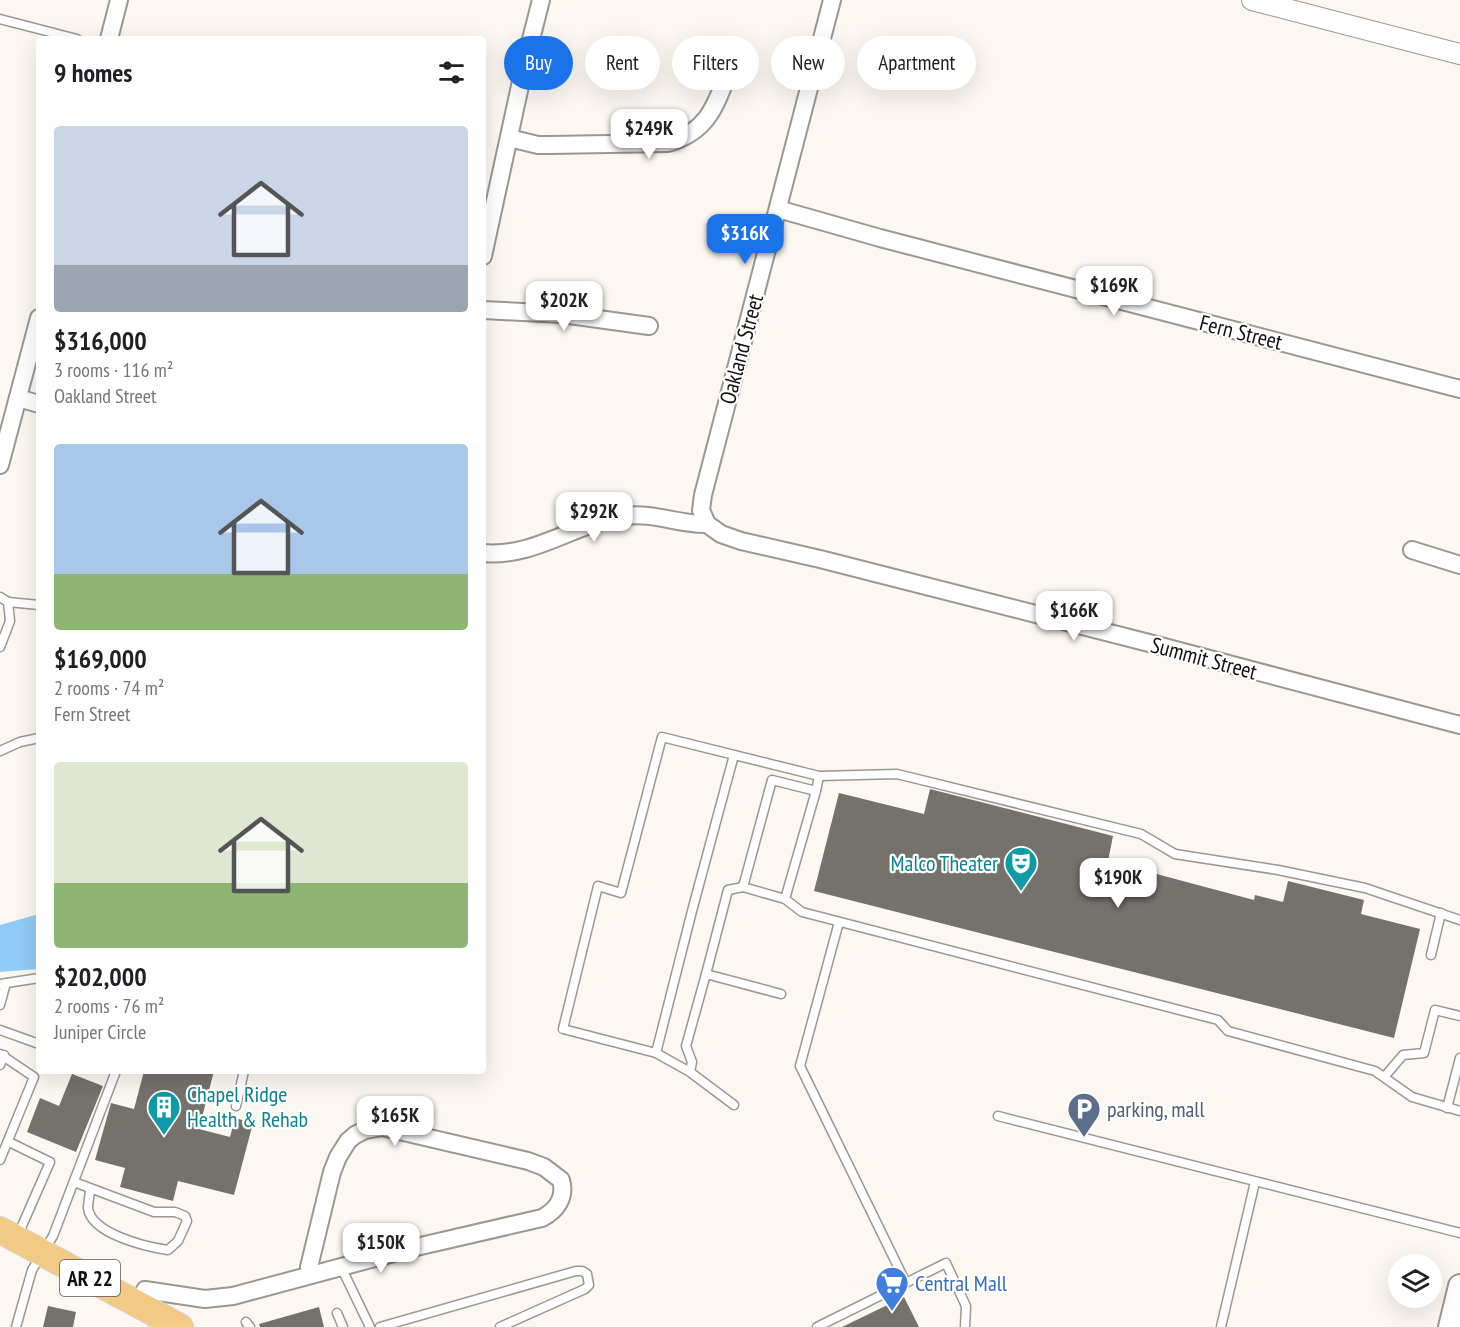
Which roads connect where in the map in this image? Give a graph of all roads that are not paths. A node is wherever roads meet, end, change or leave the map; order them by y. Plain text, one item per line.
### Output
1 (119, 0) edge
2 (541, 0) edge
3 (832, 0) edge
4 (1252, 0) edge
5 (0, 19) edge
6 (65, 36) edge
7 (110, 36) edge
8 (1459, 50) edge
9 (721, 90) edge
10 (509, 138) junction
11 (778, 209) junction
12 (486, 240) edge
13 (486, 310) edge
14 (649, 326) dead end
15 (36, 329) edge
16 (1460, 389) edge
17 (18, 398) junction
18 (36, 403) edge
19 (0, 465) edge
20 (708, 524) junction
21 (1412, 550) dead end
22 (486, 553) edge
23 (1460, 565) edge
24 (4, 599) edge
25 (36, 604) edge
26 (0, 647) edge
27 (1460, 725) edge
28 (36, 739) edge
29 (0, 751) edge
30 (734, 755) junction
31 (819, 776) junction
32 (816, 791) junction
33 (743, 887) junction
34 (785, 899) junction
35 (1440, 913) junction
36 (1460, 920) edge
37 (839, 922) junction
38 (1431, 955) dead end
39 (706, 974) junction
40 (36, 978) edge
41 (3, 983) edge
42 (782, 994) dead end
43 (0, 1005) edge
44 (1460, 1016) edge
45 (0, 1030) edge
46 (36, 1043) edge
47 (656, 1053) junction
48 (2, 1054) edge
49 (1460, 1058) edge
50 (0, 1065) edge
51 (690, 1072) junction
52 (115, 1074) edge
53 (243, 1074) edge
54 (1385, 1076) junction
55 (734, 1105) dead end
56 (236, 1106) dead end
57 (1447, 1108) junction
58 (1460, 1111) edge
59 (998, 1116) dead end
60 (9, 1142) junction
61 (0, 1160) edge
62 (74, 1182) junction
63 (1255, 1182) junction
64 (90, 1189) junction
65 (4, 1233) edge
66 (1460, 1233) edge
67 (42, 1252) junction
68 (341, 1267) junction
69 (312, 1274) junction
70 (906, 1283) junction
71 (1460, 1286) edge
72 (138, 1304) junction
73 (337, 1313) dead end
74 (1453, 1326) edge
75 (16, 1327) edge
76 (180, 1327) edge
77 (343, 1327) edge
78 (370, 1327) edge
79 (380, 1327) edge
80 (500, 1327) edge
81 (817, 1327) edge
82 (965, 1327) edge
83 (1221, 1327) edge

1 - 7 street
2 - 10 street
3 - 11 street, Oakland Street
4 - 8 street
5 - 6 lane
9 - 10 street
10 - 12 street
11 - 16 street, Fern Street
11 - 20 street, Oakland Street
13 - 14 street
15 - 17 street
17 - 18 street
17 - 19 street
20 - 22 street
20 - 27 street, Summit Street
21 - 23 street
24 - 25 lane
24 - 26 lane
28 - 29 lane
30 - 31 lane
30 - 47 lane
30 - 47 lane
31 - 32 lane
31 - 35 lane
32 - 33 lane
32 - 34 lane
33 - 34 lane
33 - 39 lane
34 - 37 lane
35 - 36 lane
35 - 38 lane
37 - 54 lane
37 - 70 lane
39 - 42 lane
39 - 51 lane
40 - 41 lane
41 - 43 lane
44 - 54 lane
45 - 46 lane
47 - 51 lane
48 - 50 lane
48 - 60 lane
49 - 57 lane
51 - 55 lane
52 - 62 lane
53 - 56 lane
54 - 57 lane
57 - 58 lane
59 - 63 lane
60 - 61 lane
60 - 65 lane
62 - 64 lane
62 - 67 lane
63 - 66 lane
63 - 83 lane
64 - 64 lane
65 - 67 main road, AR 22
67 - 72 main road, AR 22
67 - 75 lane
68 - 69 street
68 - 69 street
68 - 78 lane
69 - 72 street
70 - 81 lane
70 - 82 lane
71 - 74 main road
72 - 76 main road, AR 22
73 - 77 lane
79 - 80 lane

